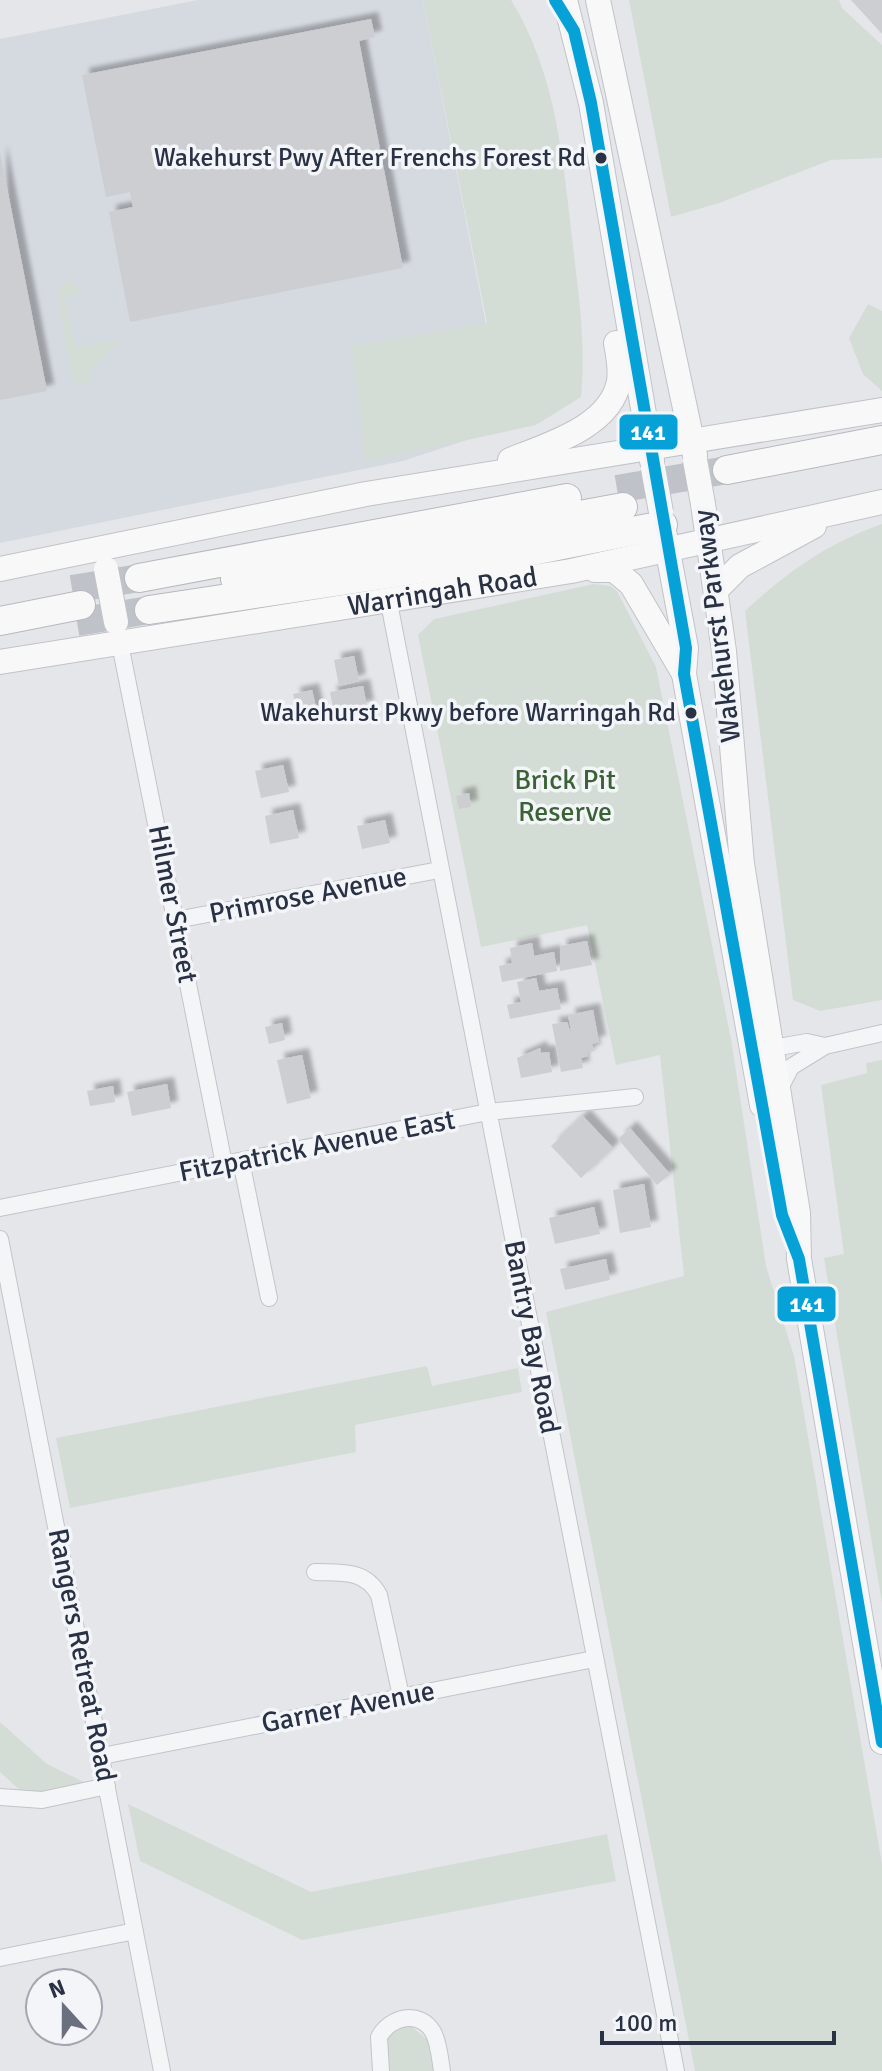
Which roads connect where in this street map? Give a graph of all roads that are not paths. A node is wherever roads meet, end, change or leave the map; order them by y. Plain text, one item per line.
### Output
1 (565, 0) edge
2 (598, 0) edge
3 (622, 282) junction
4 (882, 410) edge
5 (882, 440) edge
6 (694, 451) junction
7 (882, 455) edge
8 (652, 458) junction
9 (489, 474) junction
10 (620, 498) tunnel mouth
11 (882, 502) edge
12 (842, 511) junction
13 (706, 520) junction
14 (664, 528) junction
15 (104, 559) junction
16 (0, 569) edge
17 (571, 571) junction
18 (716, 590) junction
19 (0, 602) edge
20 (389, 603) junction
21 (77, 605) junction
22 (0, 621) edge
23 (0, 629) edge
24 (118, 633) junction
25 (0, 662) edge
26 (684, 674) junction
27 (439, 870) junction
28 (176, 920) junction
29 (882, 1033) edge
30 (825, 1046) junction
31 (761, 1051) junction
32 (777, 1094) junction
33 (635, 1097) dead end
34 (488, 1112) junction
35 (232, 1162) junction
36 (0, 1208) edge
37 (0, 1239) edge
38 (799, 1259) junction
39 (269, 1298) dead end
40 (315, 1572) dead end
41 (594, 1659) junction
42 (401, 1696) junction
43 (882, 1742) edge
44 (102, 1756) junction
45 (107, 1786) junction
46 (0, 1797) edge
47 (135, 1931) junction
48 (0, 1958) edge
49 (162, 2071) edge
50 (381, 2071) edge
51 (442, 2071) edge
52 (676, 2071) edge

1 - 3 main road, Wakehurst Parkway
2 - 6 main road, Wakehurst Parkway
3 - 8 main road, Wakehurst Parkway
3 - 9 main road
4 - 6 main road
5 - 7 highway
6 - 8 main road
6 - 13 main road, Wakehurst Parkway, bridge
8 - 9 main road
8 - 14 main road, Wakehurst Parkway, bridge
9 - 15 main road
10 - 14 highway, Warringah Road
11 - 12 main road, Warringah Road
12 - 13 main road, Warringah Road
12 - 18 main road
13 - 14 main road, Warringah Road
13 - 18 main road, Wakehurst Parkway
14 - 17 main road, Warringah Road
14 - 26 main road, Wakehurst Parkway
15 - 16 main road
15 - 24 main road, bridge
17 - 20 main road, Warringah Road
17 - 26 main road
18 - 31 main road, Wakehurst Parkway
19 - 21 highway
20 - 24 main road, Warringah Road
20 - 27 street, Bantry Bay Road
21 - 22 highway
21 - 23 highway
24 - 25 main road, Warringah Road
24 - 28 street, Hilmer Street
26 - 31 main road, Wakehurst Parkway
27 - 28 street, Primrose Avenue
27 - 34 street, Bantry Bay Road
28 - 35 street, Hilmer Street
29 - 30 street
30 - 31 street
30 - 32 street
31 - 32 main road, Wakehurst Parkway
31 - 38 main road, Wakehurst Parkway
32 - 38 main road, Wakehurst Parkway
33 - 34 street, Fitzpatrick Avenue East
34 - 35 street, Fitzpatrick Avenue East
34 - 41 street, Bantry Bay Road
35 - 36 street, Fitzpatrick Avenue East
35 - 39 street, Hilmer Street
37 - 44 street, Rangers Retreat Road
38 - 43 main road, Wakehurst Parkway
40 - 42 street
41 - 42 street, Garner Avenue
41 - 52 street, Bantry Bay Road
42 - 44 street, Garner Avenue
44 - 45 street, Rangers Retreat Road
45 - 46 street
45 - 47 street, Rangers Retreat Road
47 - 48 street
47 - 49 street, Rangers Retreat Road
50 - 51 street

